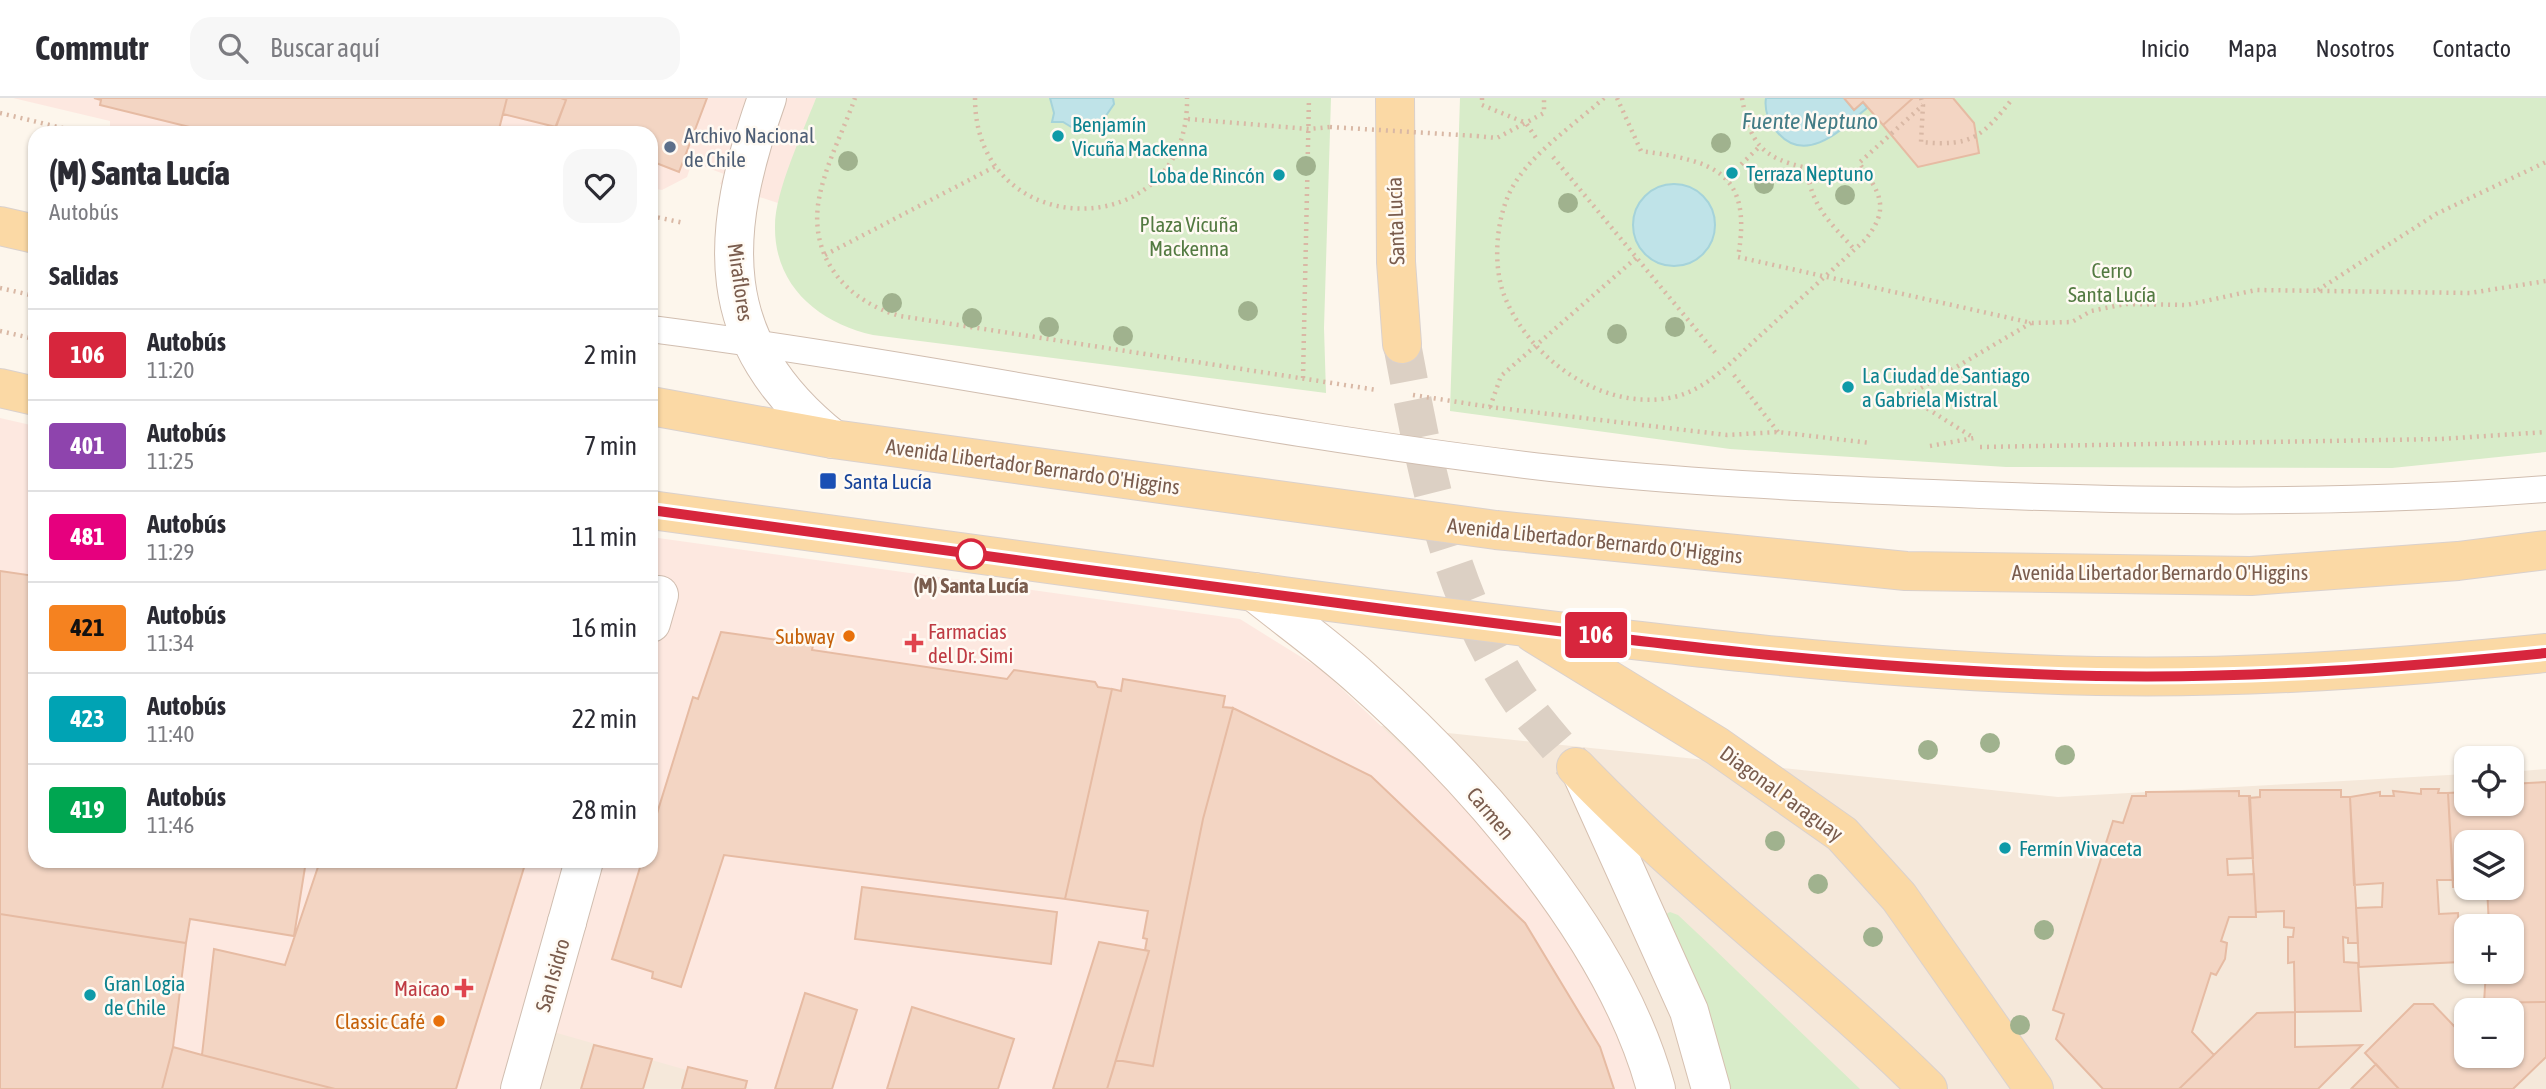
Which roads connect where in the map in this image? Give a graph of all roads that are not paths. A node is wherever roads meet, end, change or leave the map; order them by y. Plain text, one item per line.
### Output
1 (767, 98) edge
2 (1395, 98) edge
3 (0, 226) edge
4 (28, 232) edge
5 (658, 330) edge
6 (750, 341) junction
7 (1402, 344) tunnel mouth
8 (0, 388) edge
9 (28, 394) edge
10 (658, 407) edge
11 (833, 439) junction
12 (2546, 489) edge
13 (658, 511) edge
14 (2546, 550) edge
15 (1254, 592) junction
16 (1522, 627) junction
17 (2546, 653) edge
18 (582, 868) edge
19 (520, 1089) edge
20 (1656, 1089) edge
21 (1711, 1089) edge
22 (1928, 1089) edge
23 (2034, 1089) edge

1 - 6 main road, Miraflores
2 - 7 main road, Santa Lucía
3 - 4 main road
5 - 6 lane
6 - 11 main road, Miraflores
6 - 12 lane
8 - 9 main road
10 - 11 main road, Avenida Libertador Bernardo O'Higgins
11 - 14 main road, Avenida Libertador Bernardo O'Higgins
13 - 15 main road
15 - 16 main road
15 - 20 main road, Carmen
16 - 17 main road
16 - 23 main road, Diagonal Paraguay
18 - 19 main road, San Isidro
21 - 22 main road

